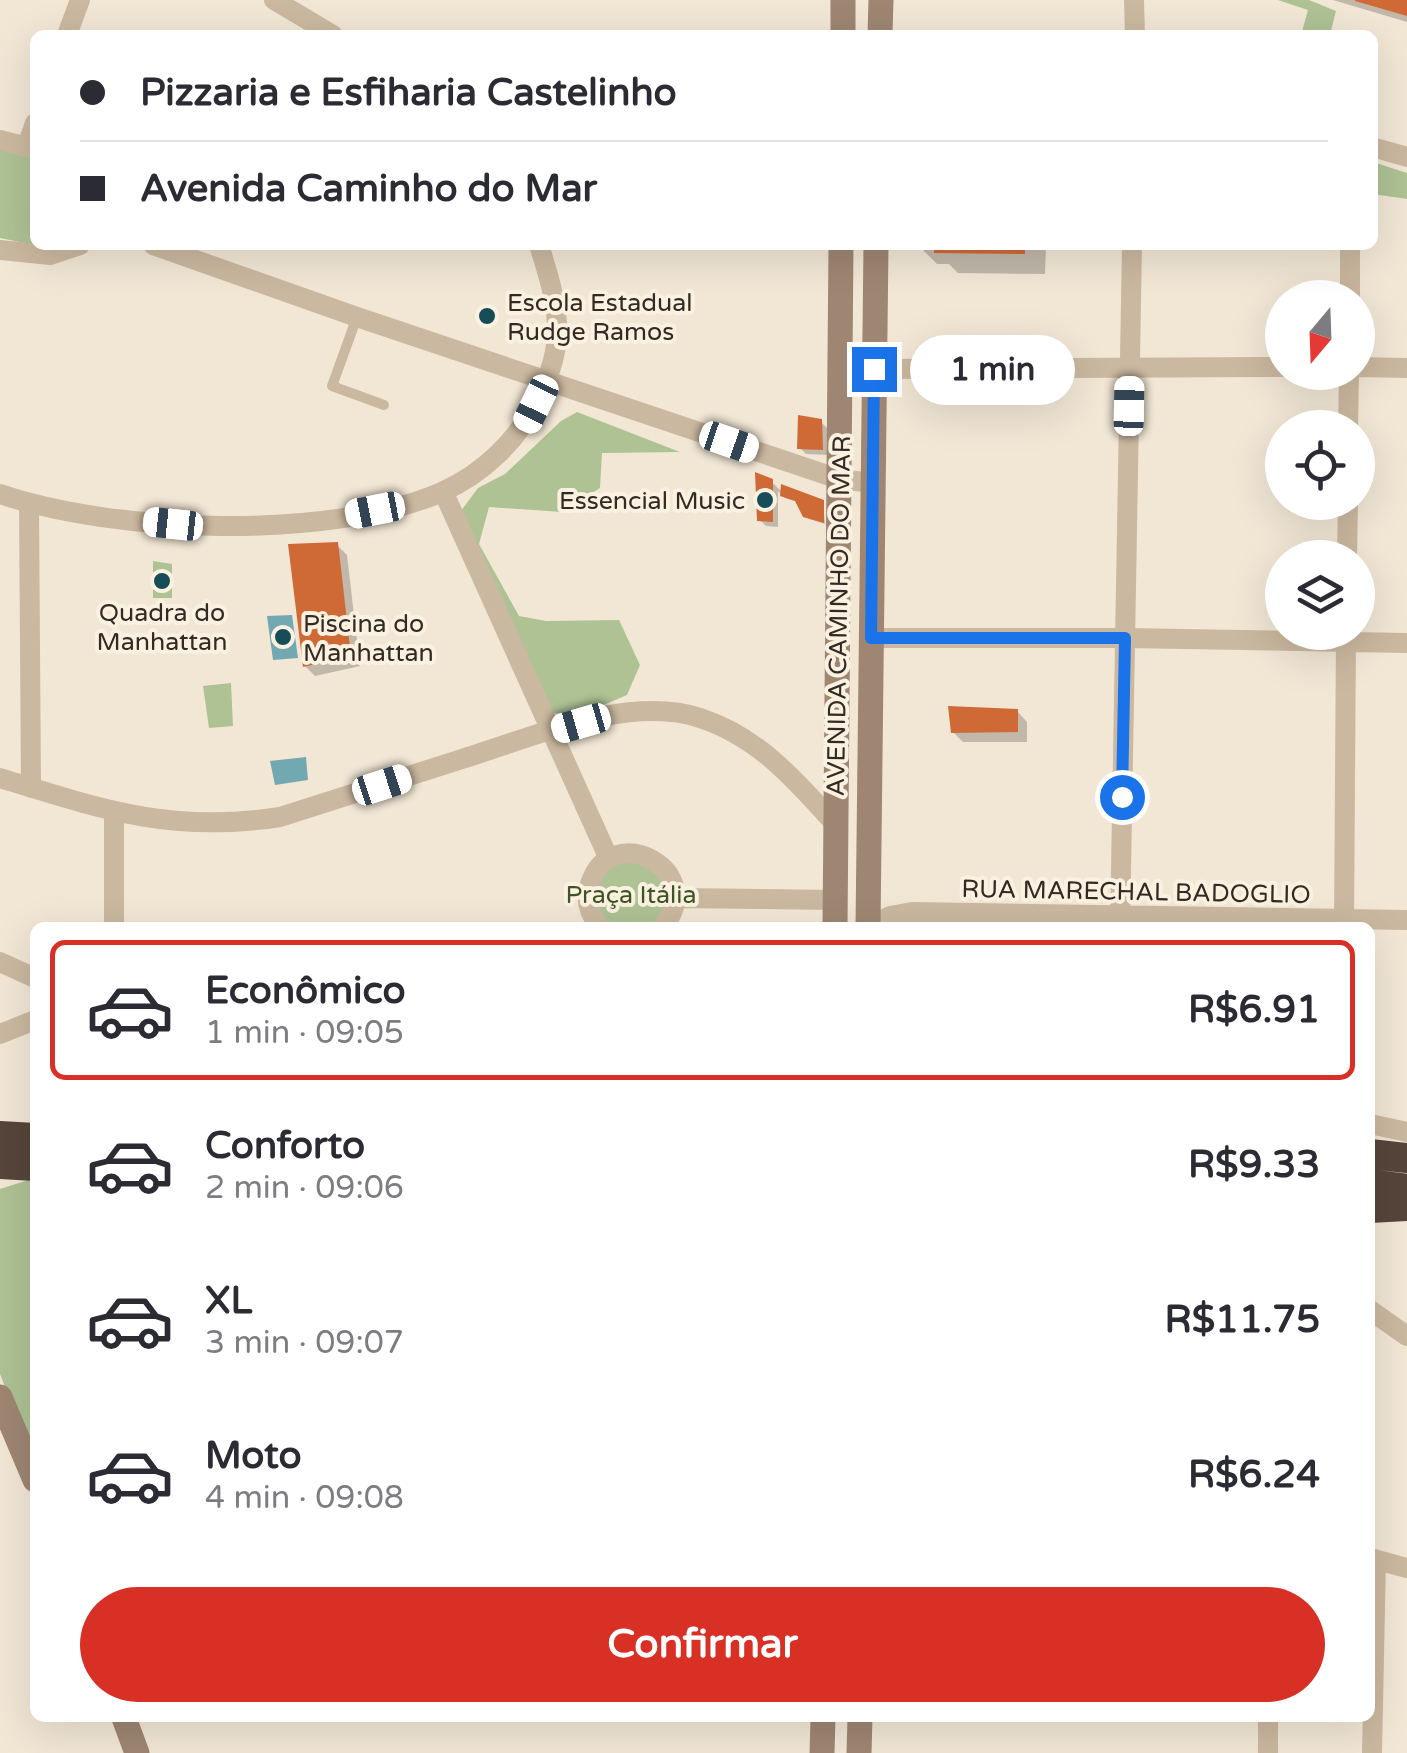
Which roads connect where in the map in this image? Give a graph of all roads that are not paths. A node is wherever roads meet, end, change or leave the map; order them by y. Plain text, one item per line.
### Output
1 (80, 0) edge
2 (274, 0) edge
3 (844, 0) edge
4 (881, 0) edge
5 (1134, 0) edge
6 (69, 30) edge
7 (325, 30) edge
8 (843, 30) edge
9 (880, 30) edge
10 (1135, 30) edge
11 (0, 140) edge
12 (30, 147) edge
13 (1378, 149) edge
14 (1407, 158) edge
15 (0, 250) edge
16 (65, 250) edge
17 (167, 250) edge
18 (540, 250) edge
19 (841, 250) edge
20 (876, 250) edge
21 (1132, 250) edge
22 (1350, 250) edge
23 (1350, 280) edge
24 (357, 318) junction
25 (1265, 367) edge
26 (1375, 367) edge
27 (1130, 368) junction
28 (1407, 368) edge
29 (874, 369) junction
30 (547, 381) junction
31 (384, 406) dead end
32 (839, 479) junction
33 (873, 483) junction
34 (443, 491) junction
35 (0, 494) edge
36 (29, 504) junction
37 (1265, 637) edge
38 (871, 638) junction
39 (1125, 638) junction
40 (1375, 640) edge
41 (1407, 643) edge
42 (1346, 650) edge
43 (554, 730) junction
44 (0, 778) edge
45 (31, 788) junction
46 (114, 813) junction
47 (836, 825) junction
48 (609, 859) junction
49 (675, 898) junction
50 (835, 900) junction
51 (1407, 920) edge
52 (114, 922) edge
53 (591, 922) edge
54 (666, 922) edge
55 (835, 922) edge
56 (868, 922) edge
57 (878, 922) edge
58 (1120, 922) edge
59 (1344, 922) edge
60 (1375, 922) edge
61 (0, 962) edge
62 (30, 976) edge
63 (30, 1022) edge
64 (0, 1034) edge
65 (1375, 1125) edge
66 (1407, 1132) edge
67 (0, 1136) edge
68 (30, 1138) edge
69 (1375, 1155) edge
70 (1407, 1158) edge
71 (0, 1164) edge
72 (30, 1166) edge
73 (1375, 1185) edge
74 (1407, 1189) edge
75 (1407, 1206) edge
76 (1375, 1208) edge
77 (1375, 1314) edge
78 (1407, 1336) edge
79 (1, 1401) edge
80 (30, 1467) edge
81 (1375, 1560) edge
82 (1407, 1568) edge
83 (125, 1722) edge
84 (823, 1722) edge
85 (860, 1722) edge
86 (1268, 1722) edge
87 (1372, 1722) edge
88 (136, 1753) edge
89 (822, 1753) edge
90 (859, 1753) edge
91 (1268, 1753) edge
92 (1372, 1753) edge

1 - 6 street
2 - 7 street
3 - 8 main road
4 - 9 main road
5 - 10 street
11 - 12 street
13 - 14 street
15 - 16 street
17 - 24 street
18 - 30 street
19 - 32 main road, AVENIDA CAMINHO DO MAR
20 - 29 main road, AVENIDA CAMINHO DO MAR
21 - 27 street
22 - 23 street
24 - 30 street
24 - 31 lane
25 - 27 street
26 - 28 street
27 - 29 street
27 - 39 street
29 - 33 main road, AVENIDA CAMINHO DO MAR
30 - 32 street
30 - 34 street
32 - 33 street
32 - 47 main road, AVENIDA CAMINHO DO MAR
33 - 38 main road, AVENIDA CAMINHO DO MAR
34 - 36 street
34 - 43 street
35 - 36 street
36 - 45 street
37 - 39 street
38 - 39 street
38 - 56 main road, AVENIDA CAMINHO DO MAR
39 - 58 street
40 - 41 street
42 - 59 street
43 - 46 street
43 - 47 street
43 - 48 street
44 - 45 street
45 - 46 street
46 - 52 street
47 - 50 main road, AVENIDA CAMINHO DO MAR
48 - 49 street
48 - 53 street
49 - 50 street
49 - 54 street
50 - 55 main road, AVENIDA CAMINHO DO MAR
51 - 60 street, RUA MARECHAL BADOGLIO
57 - 58 street, RUA MARECHAL BADOGLIO
61 - 62 street
63 - 64 street
65 - 66 street
67 - 68 highway
69 - 70 highway
71 - 72 highway
73 - 74 highway
75 - 76 highway
77 - 78 street
79 - 80 main road
81 - 82 street
83 - 88 main road
84 - 89 main road
85 - 90 main road
86 - 91 street
87 - 92 street

